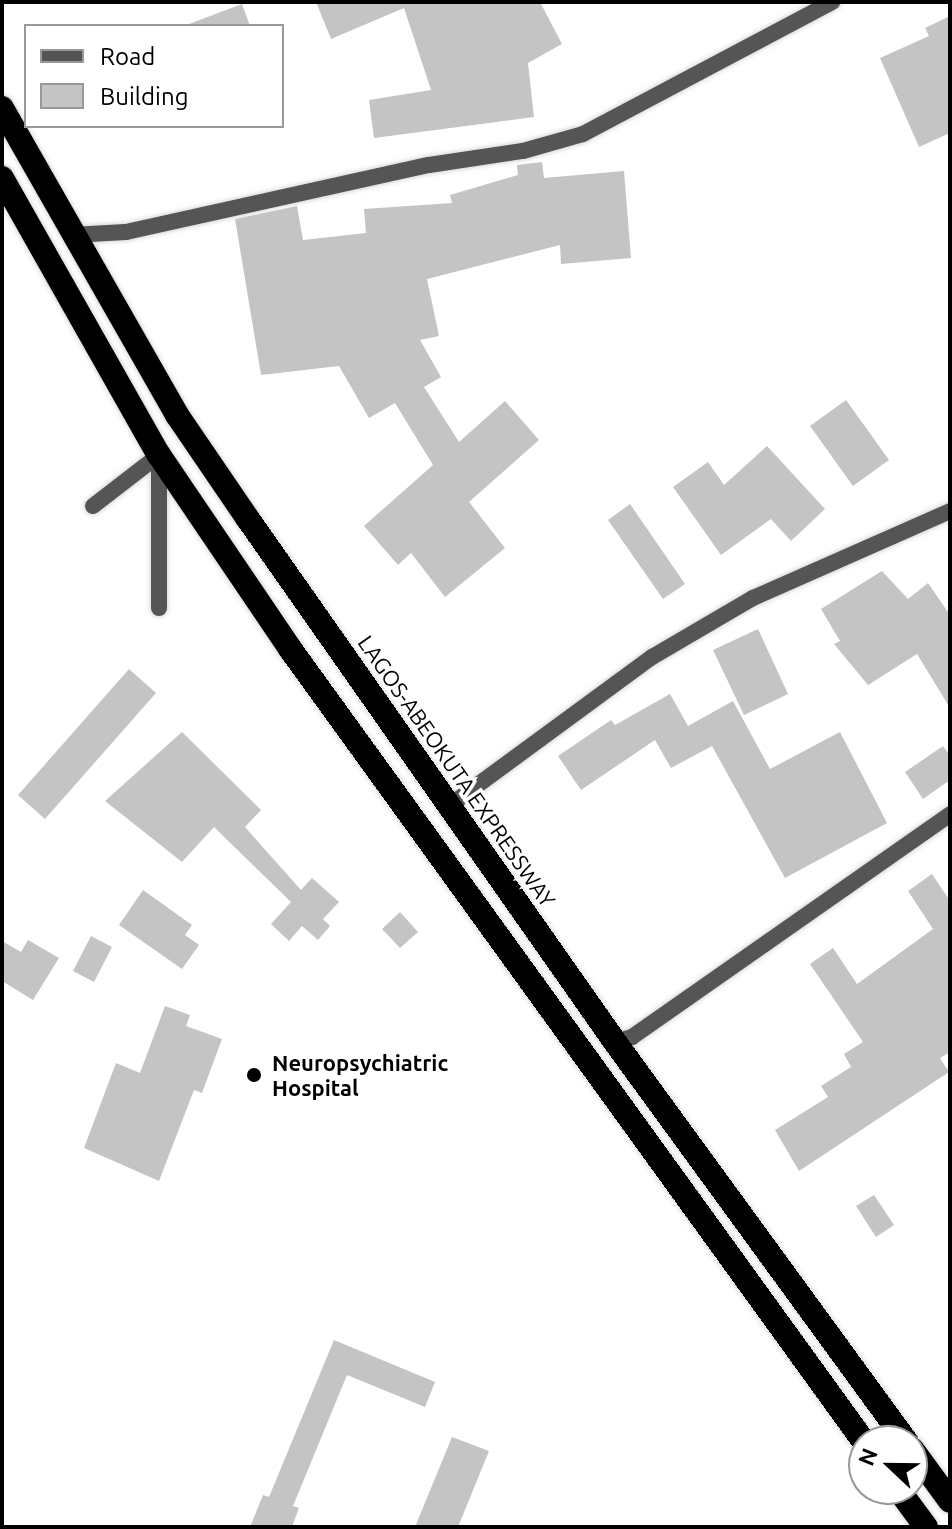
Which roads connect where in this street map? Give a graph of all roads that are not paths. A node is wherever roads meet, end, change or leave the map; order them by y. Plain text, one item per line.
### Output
1 (832, 2) edge
2 (2, 108) edge
3 (2, 178) edge
4 (71, 235) junction
5 (159, 455) junction
6 (93, 506) dead end
7 (950, 511) edge
8 (159, 608) dead end
9 (449, 806) junction
10 (950, 814) edge
11 (615, 1042) junction
12 (852, 1425) edge
13 (894, 1425) edge
14 (928, 1471) edge
15 (950, 1501) edge
16 (910, 1505) edge
17 (926, 1527) edge

1 - 4 street
2 - 4 highway, LAGOS-ABEOKUTA EXPRESSWAY
3 - 5 highway
4 - 9 highway, LAGOS-ABEOKUTA EXPRESSWAY
5 - 6 street
5 - 8 street
5 - 12 highway
7 - 9 street
9 - 11 highway, LAGOS-ABEOKUTA EXPRESSWAY
10 - 11 street
11 - 13 highway, LAGOS-ABEOKUTA EXPRESSWAY
14 - 15 highway
16 - 17 highway

